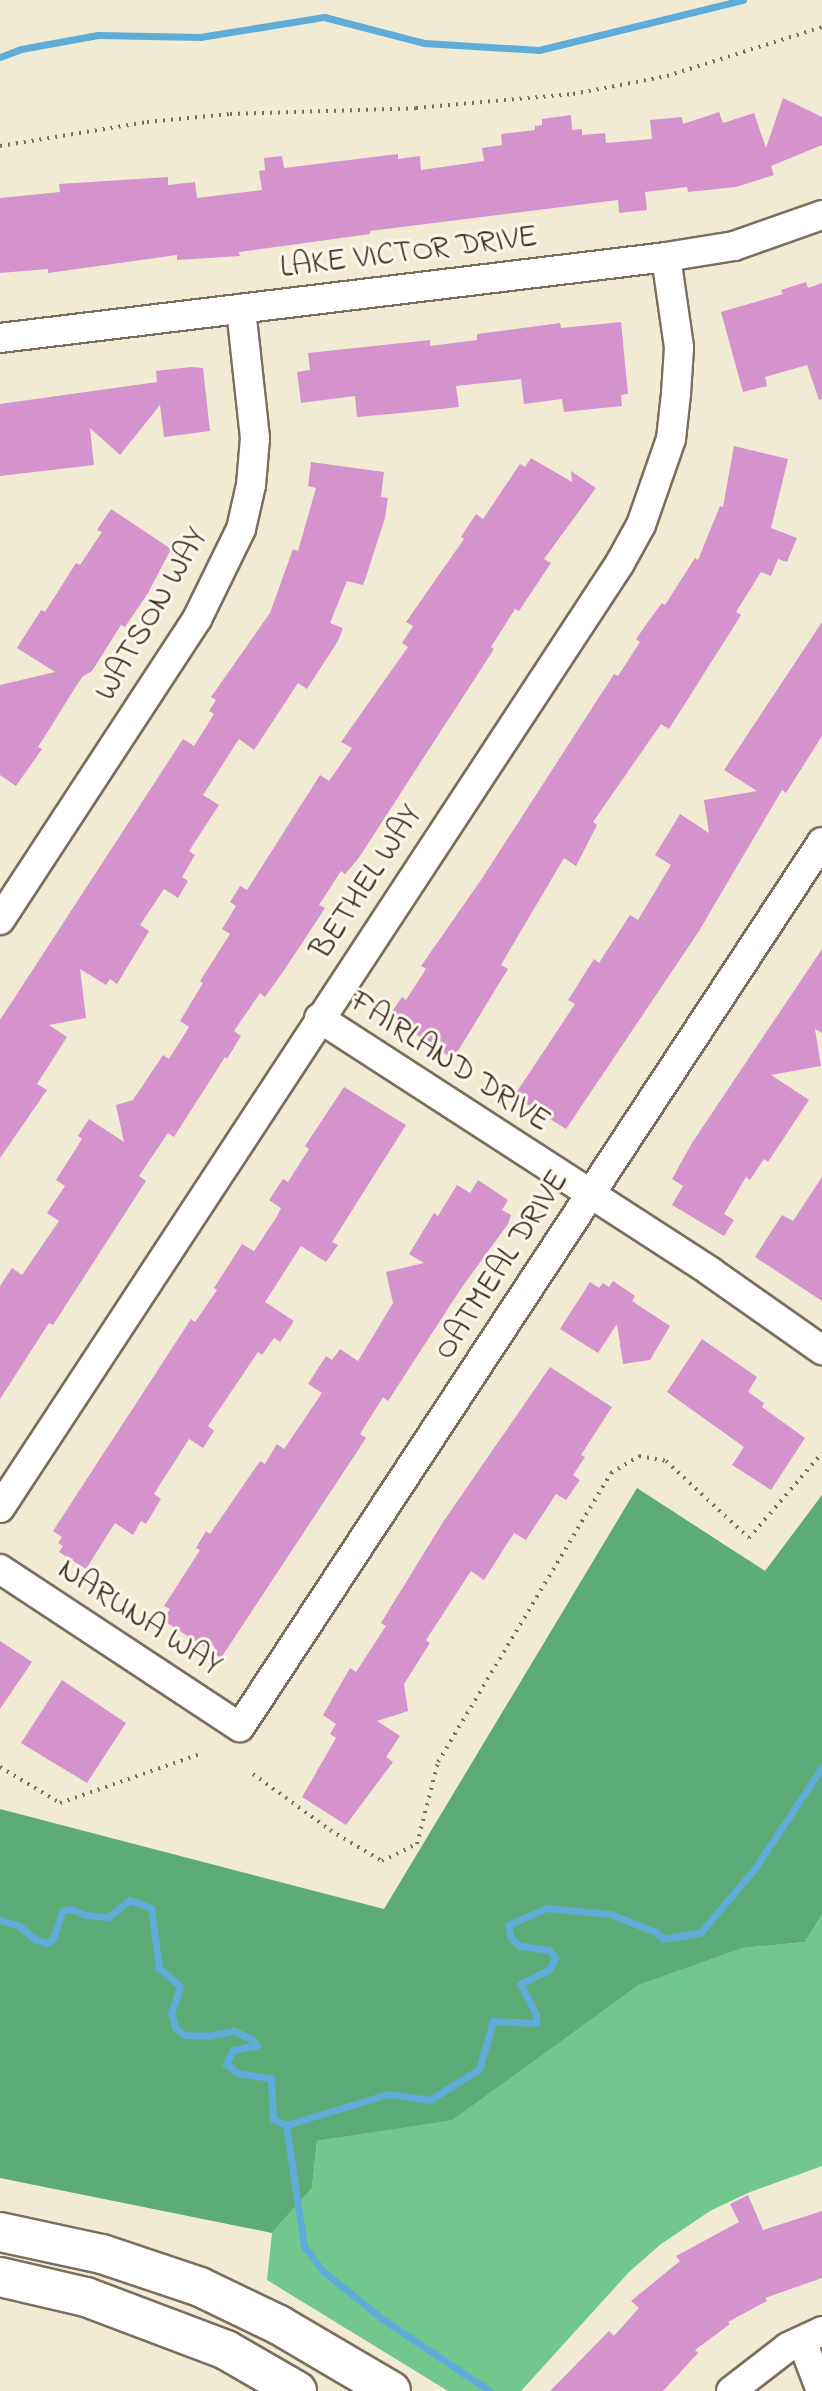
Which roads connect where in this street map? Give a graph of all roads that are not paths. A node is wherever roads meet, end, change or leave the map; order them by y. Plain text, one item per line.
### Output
1 (822, 215) edge
2 (666, 257) junction
3 (241, 309) junction
4 (0, 338) edge
5 (822, 842) edge
6 (0, 920) edge
7 (319, 1018) junction
8 (590, 1196) junction
9 (822, 1350) edge
10 (0, 1508) edge
11 (0, 1569) edge
12 (240, 1727) joint
13 (0, 2232) edge
14 (0, 2277) edge
15 (812, 2336) edge
16 (297, 2391) edge
17 (391, 2391) edge
18 (731, 2391) edge
19 (821, 2391) edge

1 - 2 street, LAKE VICTOR DRIVE
2 - 3 street, LAKE VICTOR DRIVE
2 - 7 street, BETHEL WAY
3 - 4 street, LAKE VICTOR DRIVE
3 - 6 street, WATSON WAY
5 - 8 street, OATMEAL DRIVE
7 - 8 street, FAIRLAND DRIVE
7 - 10 street, BETHEL WAY
8 - 9 street, FAIRLAND DRIVE
8 - 12 street, OATMEAL DRIVE
11 - 12 street, NARUNA WAY
13 - 17 main road
14 - 16 main road
15 - 18 street
15 - 19 street

